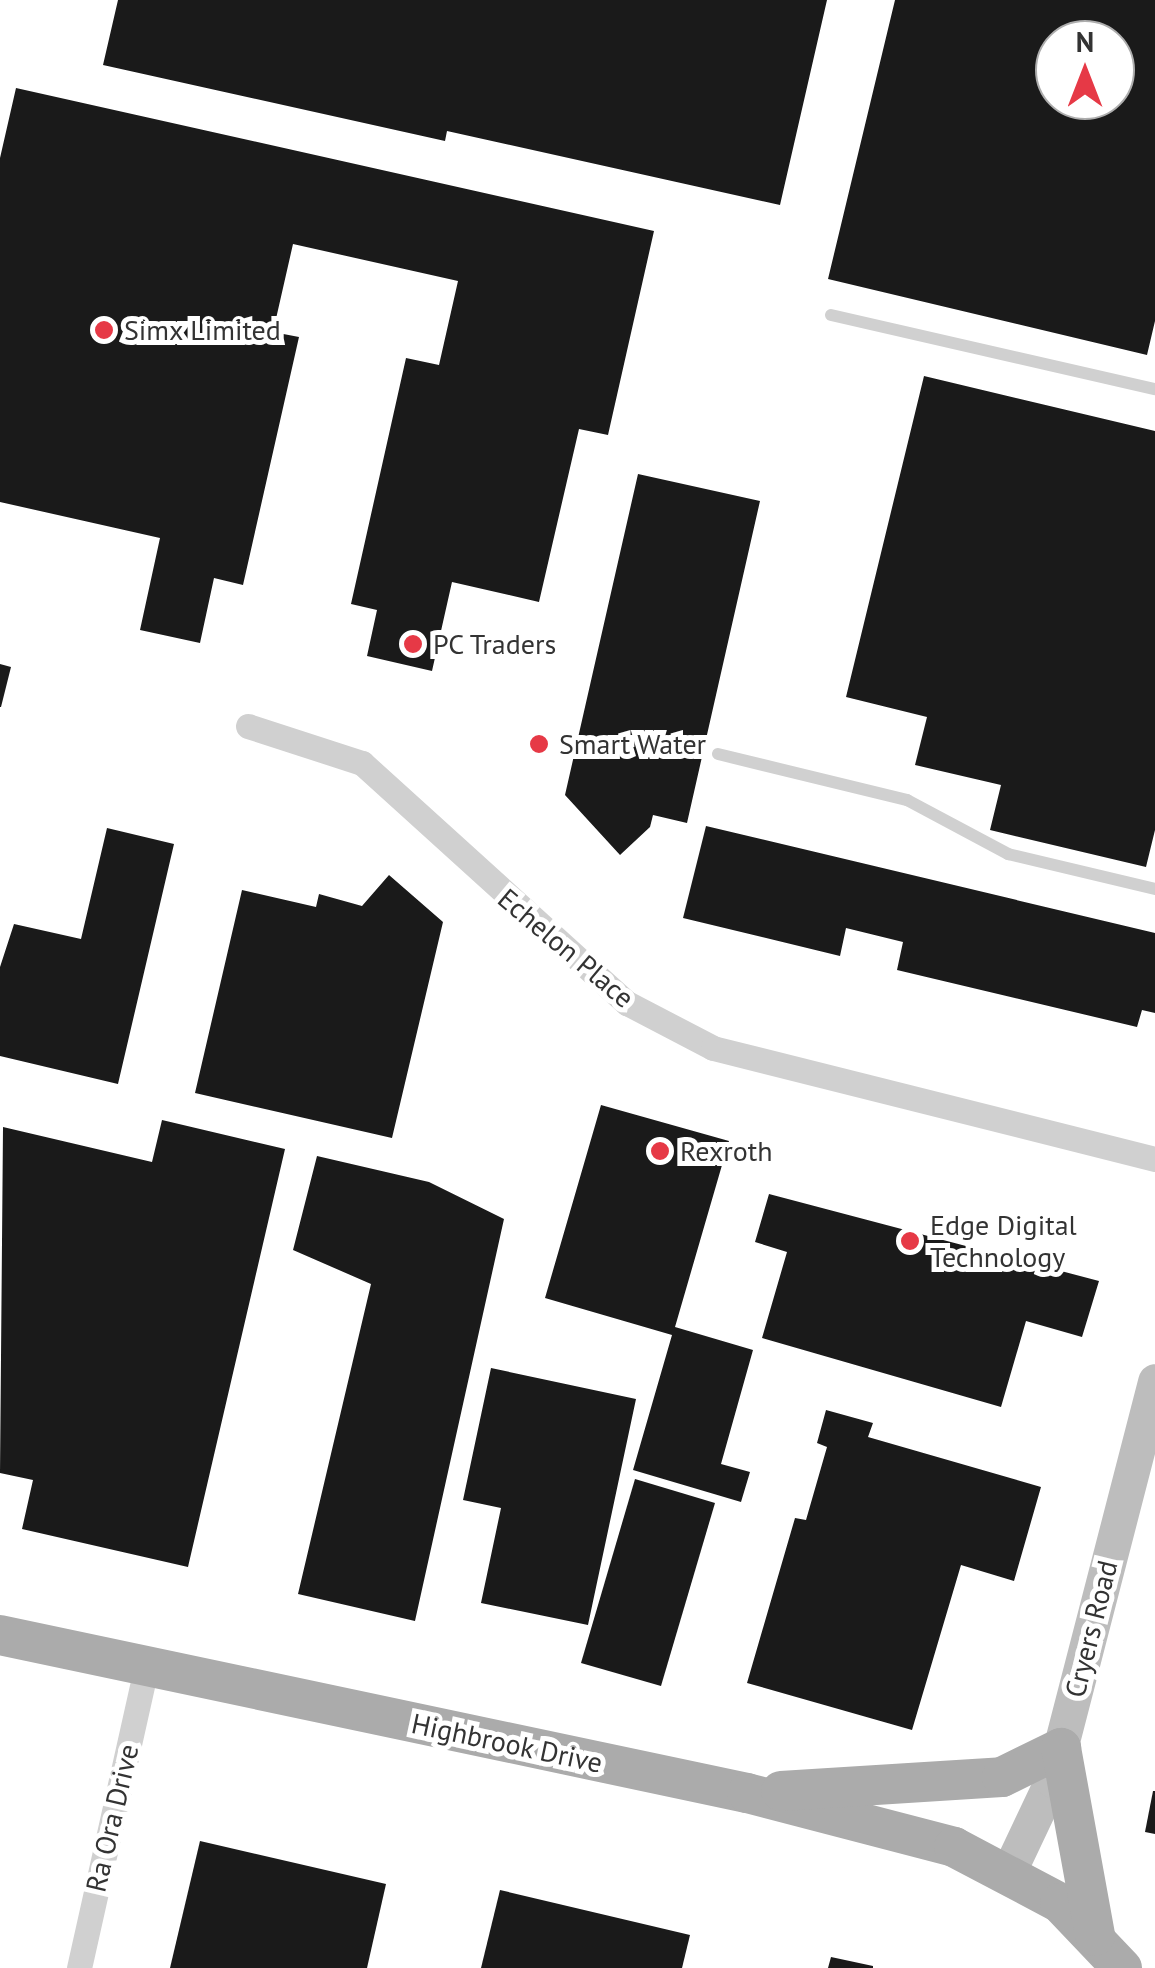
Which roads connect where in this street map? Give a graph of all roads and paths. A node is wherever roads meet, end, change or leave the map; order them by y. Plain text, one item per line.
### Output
1 (832, 315) dead end
2 (1155, 389) edge
3 (248, 726) dead end
4 (718, 754) dead end
5 (1155, 890) edge
6 (1155, 1159) edge
7 (1155, 1381) edge
8 (0, 1634) edge
9 (146, 1668) junction
10 (1061, 1748) junction
11 (747, 1793) junction
12 (1009, 1871) junction
13 (1095, 1936) junction
14 (79, 1968) edge
15 (1122, 1968) edge

1 - 2 lane
3 - 6 street, Echelon Place
4 - 5 lane
7 - 10 main road, Cryers Road
8 - 9 main road, Highbrook Drive
9 - 11 main road, Highbrook Drive
9 - 14 street, Ra Ora Drive
10 - 11 main road
10 - 12 main road, Cryers Road
10 - 13 main road
11 - 12 main road, Highbrook Drive
12 - 13 main road, Highbrook Drive
13 - 15 main road, Highbrook Drive

